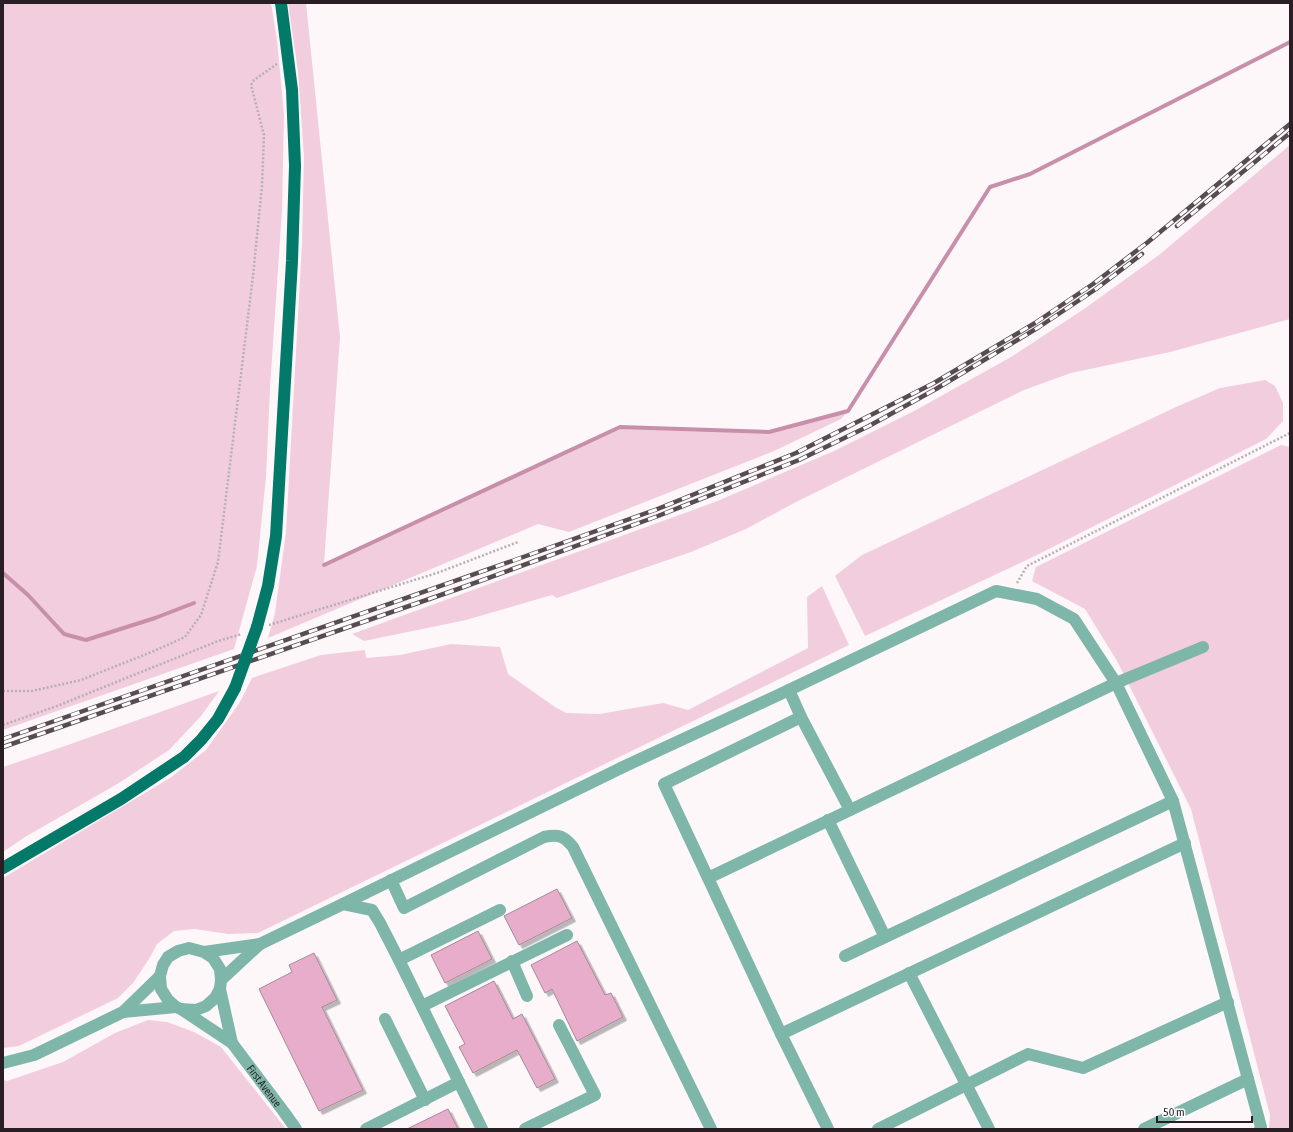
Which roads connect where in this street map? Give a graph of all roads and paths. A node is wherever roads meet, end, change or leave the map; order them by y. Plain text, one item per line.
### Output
1 (281, 3) edge
2 (288, 57) junction
3 (1290, 433) edge
4 (1010, 594) junction
5 (1203, 647) dead end
6 (1116, 683) junction
7 (790, 690) junction
8 (3, 691) edge
9 (801, 717) junction
10 (1174, 801) junction
11 (850, 810) junction
12 (828, 820) junction
13 (1185, 843) junction
14 (3, 868) edge
15 (708, 878) junction
16 (391, 880) junction
17 (343, 904) junction
18 (500, 910) dead end
19 (567, 935) dead end
20 (885, 937) junction
21 (260, 944) junction
22 (204, 952) junction
23 (845, 956) dead end
24 (399, 960) junction
25 (512, 961) junction
26 (909, 973) junction
27 (160, 976) junction
28 (221, 984) junction
29 (527, 996) dead end
30 (1228, 1002) junction
31 (422, 1006) junction
32 (179, 1008) junction
33 (123, 1012) junction
34 (385, 1019) dead end
35 (559, 1025) dead end
36 (781, 1034) junction
37 (232, 1043) junction
38 (3, 1063) edge
39 (1248, 1079) junction
40 (459, 1082) junction
41 (967, 1085) junction
42 (425, 1100) junction
43 (296, 1129) edge
44 (366, 1129) edge
45 (482, 1129) edge
46 (525, 1129) edge
47 (711, 1129) edge
48 (828, 1129) edge
49 (878, 1129) edge
50 (989, 1129) edge
51 (1144, 1129) edge
52 (1260, 1129) edge

1 - 2 main road
2 - 8 path
2 - 14 main road, bridge
3 - 4 path
4 - 6 street
4 - 7 street
5 - 6 street
6 - 10 street
6 - 11 street
7 - 9 street
7 - 16 street
9 - 11 street
9 - 15 street
10 - 13 street
10 - 20 street
11 - 12 street
12 - 15 street
12 - 20 street
13 - 26 street
13 - 30 street
15 - 36 street
16 - 17 street
16 - 47 street
17 - 21 street
17 - 24 street
18 - 24 street
19 - 25 street
20 - 23 street
21 - 22 street
21 - 28 street
22 - 27 street
22 - 28 street
24 - 31 street
25 - 29 street
25 - 31 street
26 - 36 street
26 - 41 street
27 - 32 street
27 - 33 street
28 - 32 street
28 - 37 street, First Avenue
30 - 39 street
30 - 41 street
31 - 40 street
32 - 33 street
32 - 37 street, First Avenue
33 - 38 street
34 - 42 street
35 - 46 street
36 - 48 street
37 - 43 street, First Avenue
39 - 51 street
39 - 52 street
40 - 42 street
40 - 45 street
41 - 49 street
41 - 50 street
42 - 44 street

